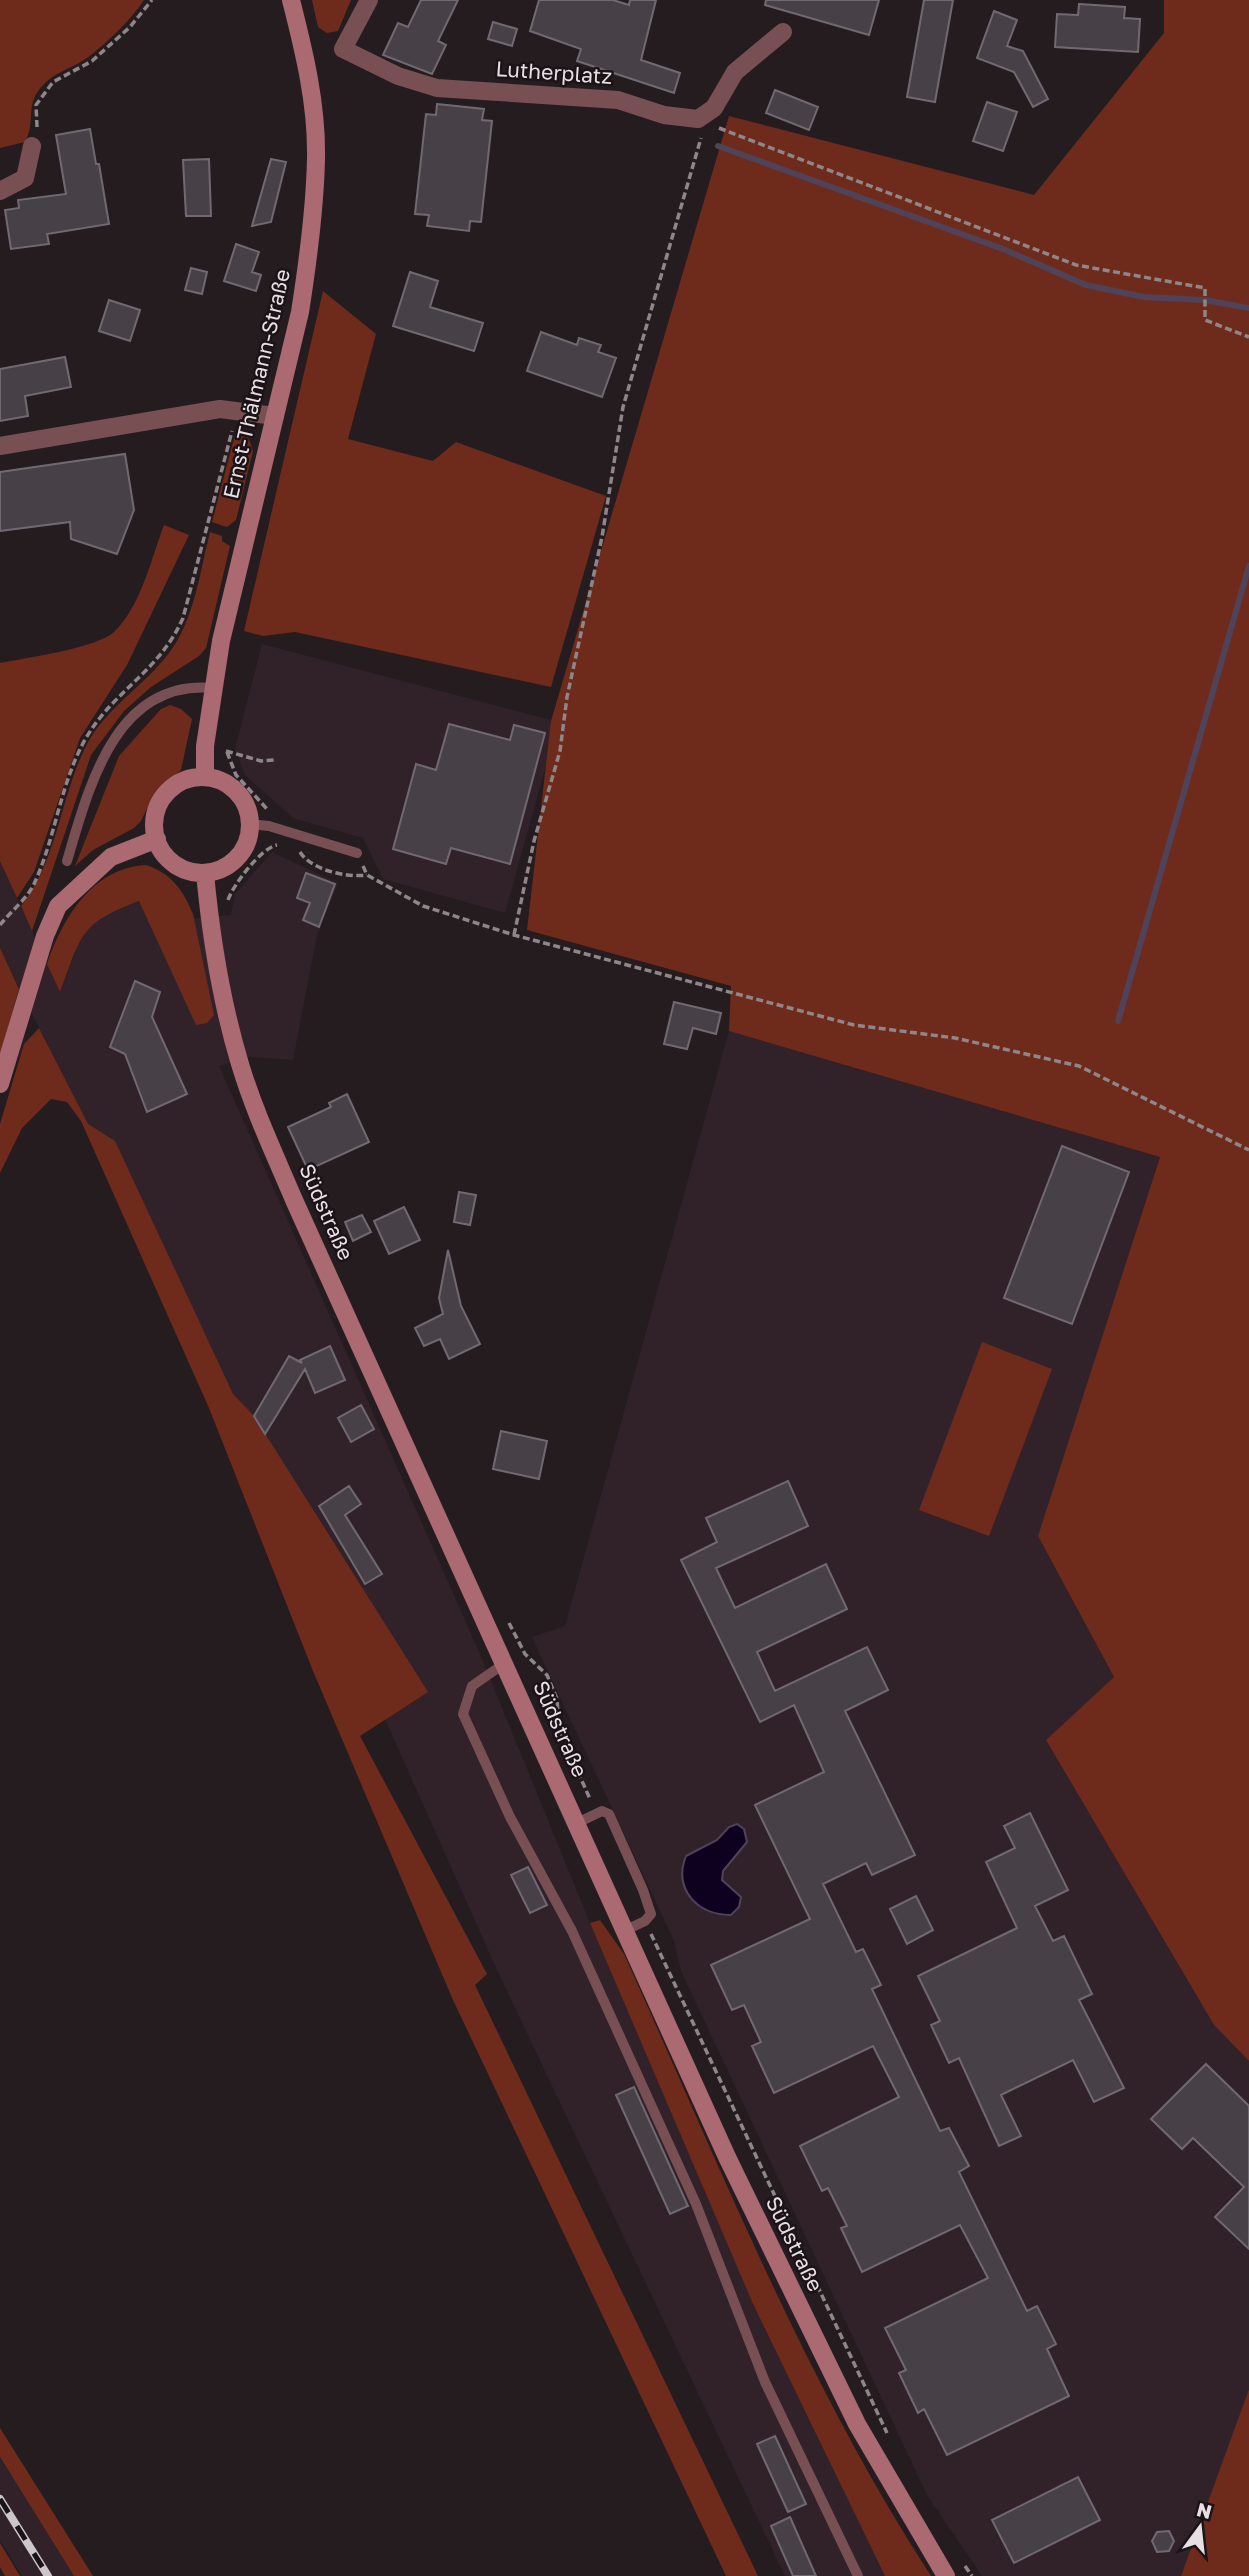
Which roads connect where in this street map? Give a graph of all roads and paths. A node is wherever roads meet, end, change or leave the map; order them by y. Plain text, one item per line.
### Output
1 (152, 0) edge
2 (291, 0) edge
3 (369, 0) edge
4 (783, 32) dead end
5 (698, 119) junction
6 (32, 146) joint
7 (0, 191) edge
8 (1249, 337) edge
9 (237, 409) junction
10 (275, 416) junction
11 (0, 446) edge
12 (212, 688) junction
13 (226, 741) dead end
14 (226, 751) junction
15 (275, 760) dead end
16 (205, 777) junction
17 (250, 824) junction
18 (283, 829) junction
19 (157, 839) junction
20 (295, 848) dead end
21 (358, 853) joint
22 (67, 861) dead end
23 (205, 873) junction
24 (368, 875) junction
25 (232, 890) dead end
26 (0, 925) edge
27 (514, 935) junction
28 (0, 1084) edge
29 (1249, 1150) edge
30 (505, 1663) junction
31 (547, 1675) dead end
32 (596, 1814) junction
33 (577, 1823) junction
34 (645, 1921) junction
35 (626, 1930) junction
36 (890, 2439) dead end
37 (858, 2576) edge
38 (946, 2576) edge

1 - 6 path
2 - 10 main road, Ernst-Thälmann-Straße
3 - 5 street, Lutherplatz
4 - 5 street
5 - 8 path
5 - 27 path
6 - 7 street
9 - 10 street
9 - 11 street
9 - 26 path
10 - 12 main road, Ernst-Thälmann-Straße
12 - 16 main road, Ernst-Thälmann-Straße
12 - 22 lane
13 - 14 path
14 - 15 path
14 - 18 path
16 - 17 main road
16 - 19 main road
17 - 18 lane
17 - 23 main road
18 - 21 lane
18 - 25 path
19 - 23 main road
19 - 28 main road
20 - 24 path
21 - 24 path
23 - 30 main road, Südstraße
24 - 27 path
27 - 29 path
30 - 33 main road, Südstraße
30 - 37 lane
31 - 32 path
32 - 33 lane
32 - 34 lane
33 - 35 main road, Südstraße
34 - 35 lane
34 - 36 path
35 - 38 main road, Südstraße

